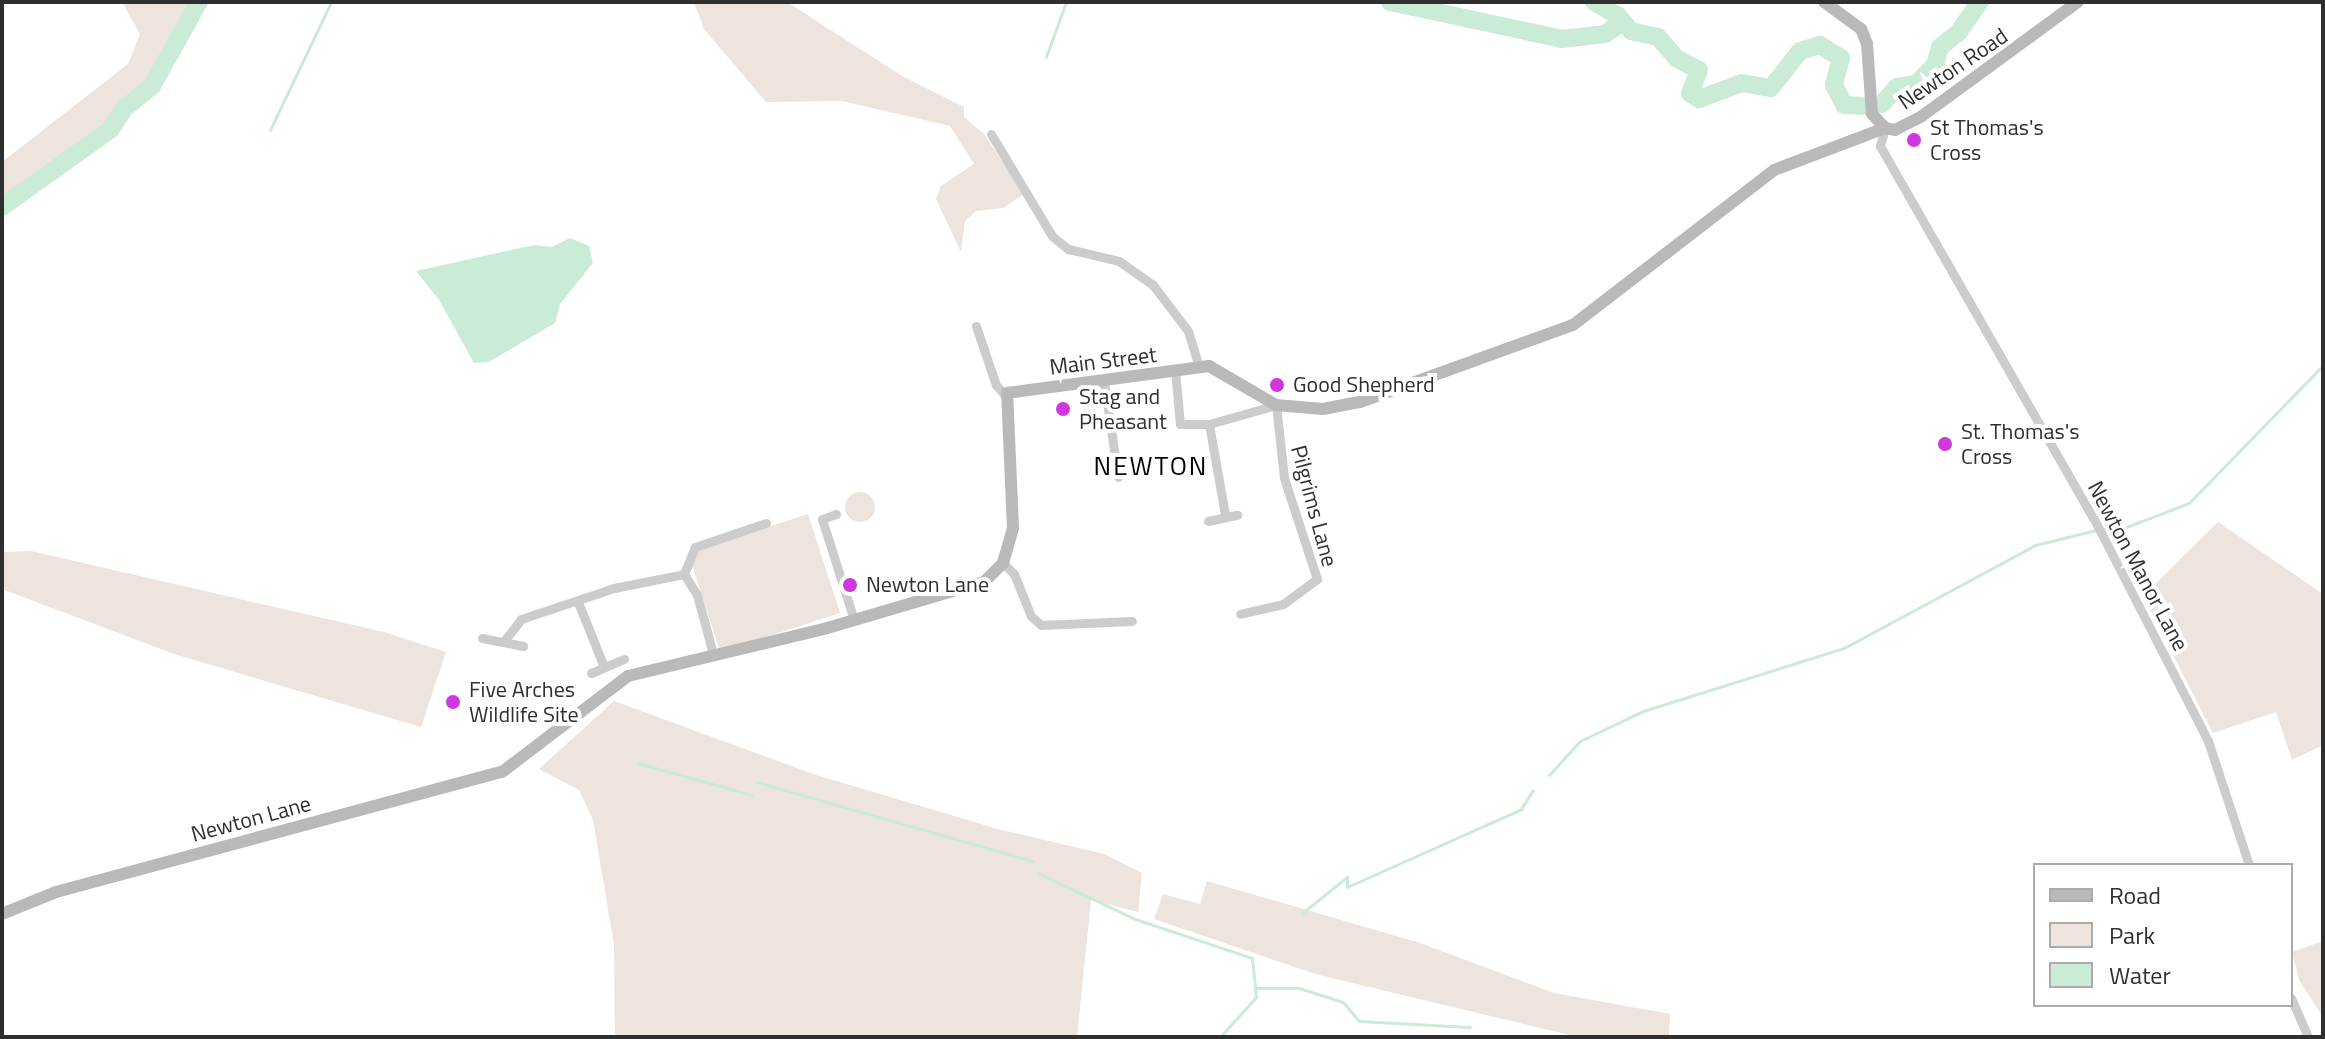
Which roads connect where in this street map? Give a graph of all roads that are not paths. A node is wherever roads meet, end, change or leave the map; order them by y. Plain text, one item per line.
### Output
1 (1824, 2) edge
2 (2078, 2) edge
3 (1885, 128) junction
4 (991, 134) dead end
5 (976, 326) dead end
6 (1199, 367) junction
7 (1175, 371) junction
8 (1104, 382) junction
9 (1008, 394) junction
10 (1276, 405) junction
11 (1209, 424) junction
12 (1118, 477) dead end
13 (836, 514) dead end
14 (1225, 515) junction
15 (1237, 515) dead end
16 (1208, 521) dead end
17 (766, 523) dead end
18 (1003, 563) junction
19 (684, 574) junction
20 (578, 602) junction
21 (1240, 614) dead end
22 (854, 620) junction
23 (1132, 621) dead end
24 (482, 638) dead end
25 (504, 641) junction
26 (523, 646) dead end
27 (713, 654) junction
28 (624, 659) dead end
29 (604, 667) junction
30 (591, 673) dead end
31 (2248, 863) edge
32 (2, 914) edge
33 (2293, 1003) edge
34 (2308, 1037) edge

1 - 3 street
2 - 3 street, Newton Road
3 - 10 street, Newton Road
3 - 31 street, Newton Manor Lane
4 - 6 street
5 - 9 street
6 - 7 street, Main Street
6 - 10 street
7 - 8 street, Main Street
7 - 11 street
8 - 9 street, Main Street
8 - 12 street
9 - 18 street
10 - 11 street
10 - 21 street, Pilgrims Lane
11 - 14 street
13 - 22 street
14 - 15 street
14 - 16 street
17 - 19 street
18 - 22 street, Newton Lane
18 - 23 street
19 - 20 street
19 - 27 street
20 - 25 street
20 - 29 street
22 - 27 street, Newton Lane
24 - 25 street
25 - 26 street
27 - 32 street, Newton Lane
28 - 29 street
29 - 30 street
33 - 34 street

